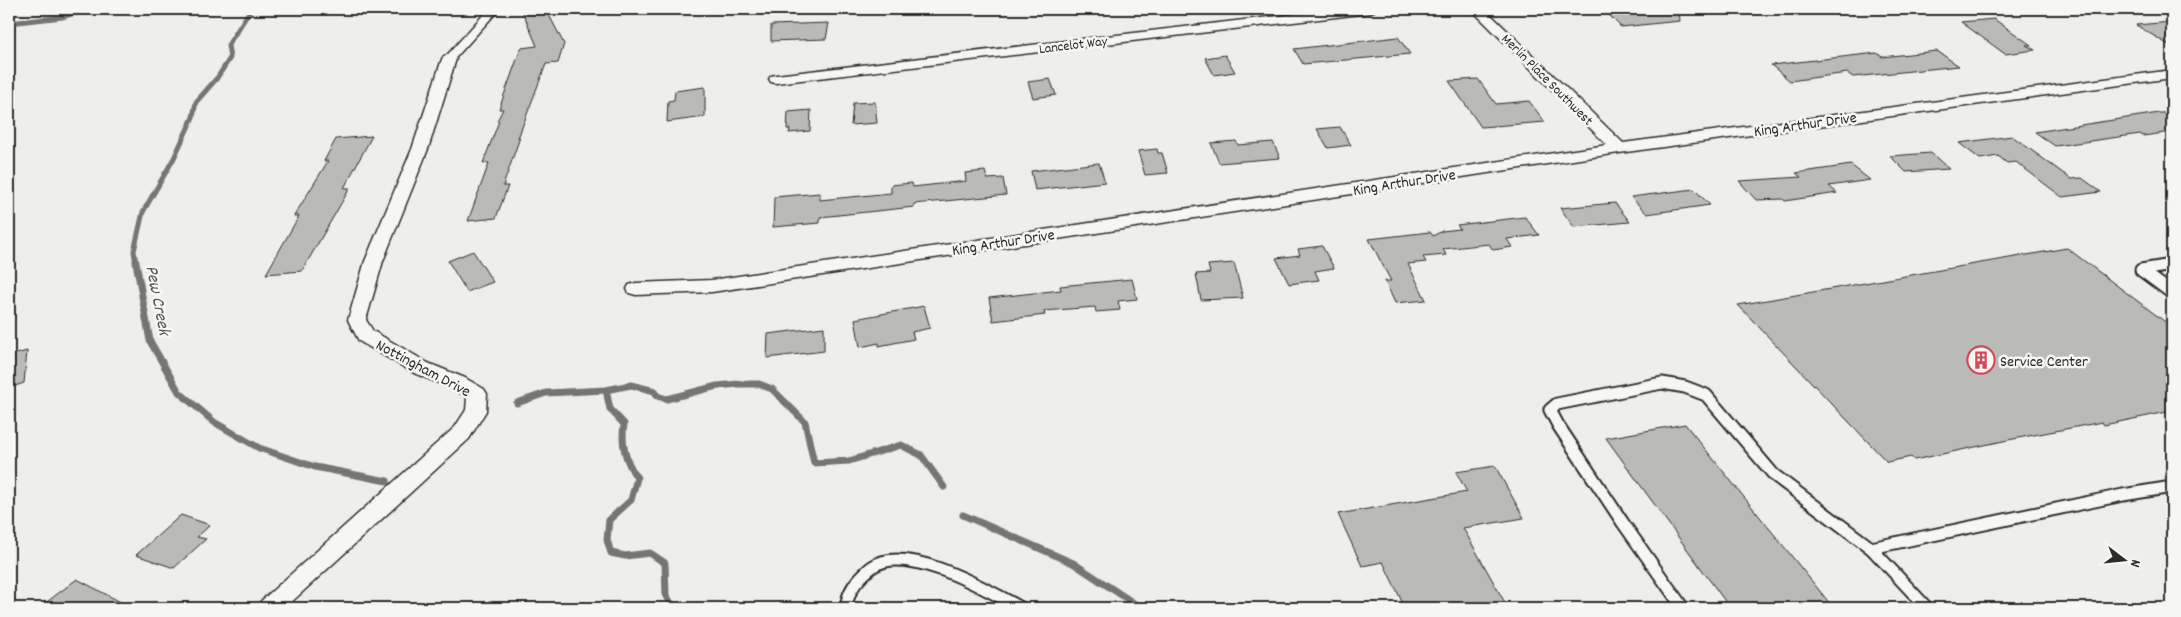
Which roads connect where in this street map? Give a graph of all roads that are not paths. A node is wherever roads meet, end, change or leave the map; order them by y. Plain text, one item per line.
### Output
1 (494, 9) edge
2 (1370, 9) edge
3 (1478, 9) edge
4 (449, 58) joint
5 (2172, 74) edge
6 (776, 79) dead end
7 (1619, 148) junction
8 (2172, 265) edge
9 (636, 289) dead end
10 (2172, 293) edge
11 (2172, 487) edge
12 (1871, 548) junction
13 (269, 608) edge
14 (847, 608) edge
15 (1021, 608) edge
16 (1683, 608) edge
17 (1927, 608) edge

1 - 4 lane
2 - 6 street, Lancelot Way
3 - 7 street, Merlin Place Southwest
4 - 13 street, Nottingham Drive
5 - 7 street, King Arthur Drive
7 - 9 street, King Arthur Drive
8 - 10 lane
11 - 12 lane
12 - 16 lane
12 - 17 lane
14 - 15 lane

